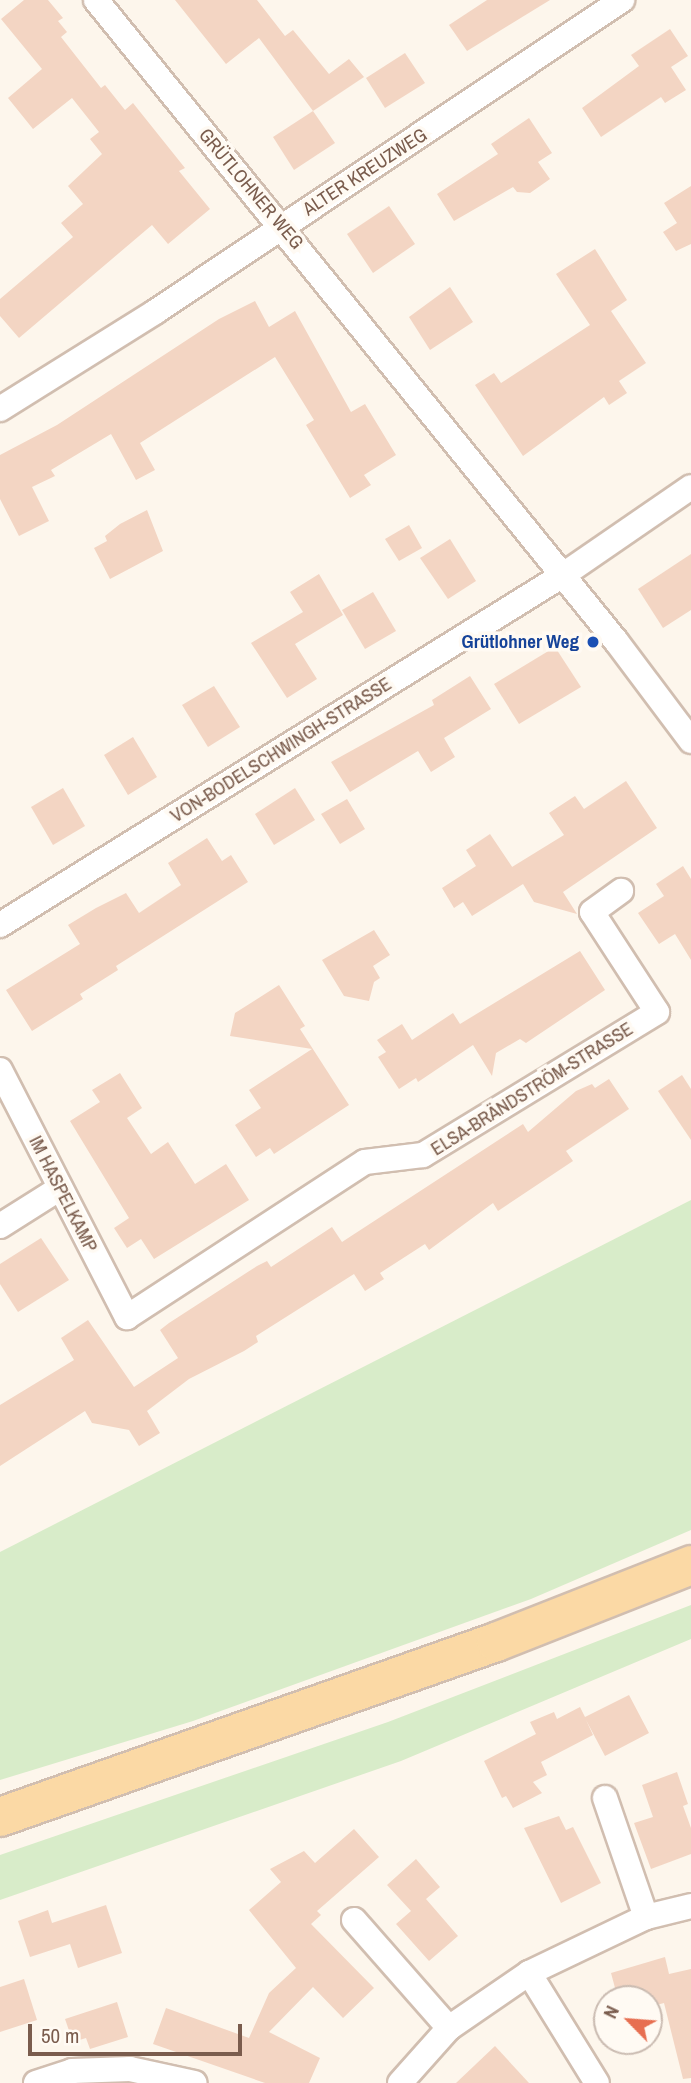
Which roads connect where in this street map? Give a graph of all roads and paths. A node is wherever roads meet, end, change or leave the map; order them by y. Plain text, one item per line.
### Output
1 (96, 0) edge
2 (622, 0) edge
3 (282, 226) junction
4 (0, 409) edge
5 (691, 487) edge
6 (563, 575) junction
7 (691, 741) edge
8 (621, 891) dead end
9 (0, 925) edge
10 (0, 1070) edge
11 (60, 1188) junction
12 (0, 1226) edge
13 (127, 1317) joint
14 (691, 1565) edge
15 (605, 1798) dead end
16 (0, 1817) edge
17 (691, 1906) edge
18 (646, 1917) junction
19 (354, 1920) dead end
20 (529, 1973) junction
21 (449, 2028) junction
22 (36, 2083) edge
23 (195, 2083) edge
24 (400, 2083) edge
25 (597, 2083) edge

1 - 3 street, GRÜTLOHNER WEG
2 - 3 street, ALTER KREUZWEG
3 - 4 street, ALTER KREUZWEG
3 - 6 street, GRÜTLOHNER WEG
5 - 6 street, VON-BODELSCHWINGH-STRASSE
6 - 7 street, GRÜTLOHNER WEG
6 - 9 street, VON-BODELSCHWINGH-STRASSE
8 - 13 street, ELSA-BRÄNDSTRÖM-STRASSE
10 - 11 street, IM HASPELKAMP
11 - 12 street
11 - 13 street, IM HASPELKAMP
14 - 16 main road
15 - 18 street
17 - 18 street
18 - 20 street
19 - 21 street
20 - 21 street
20 - 25 street
21 - 24 street
22 - 23 street

